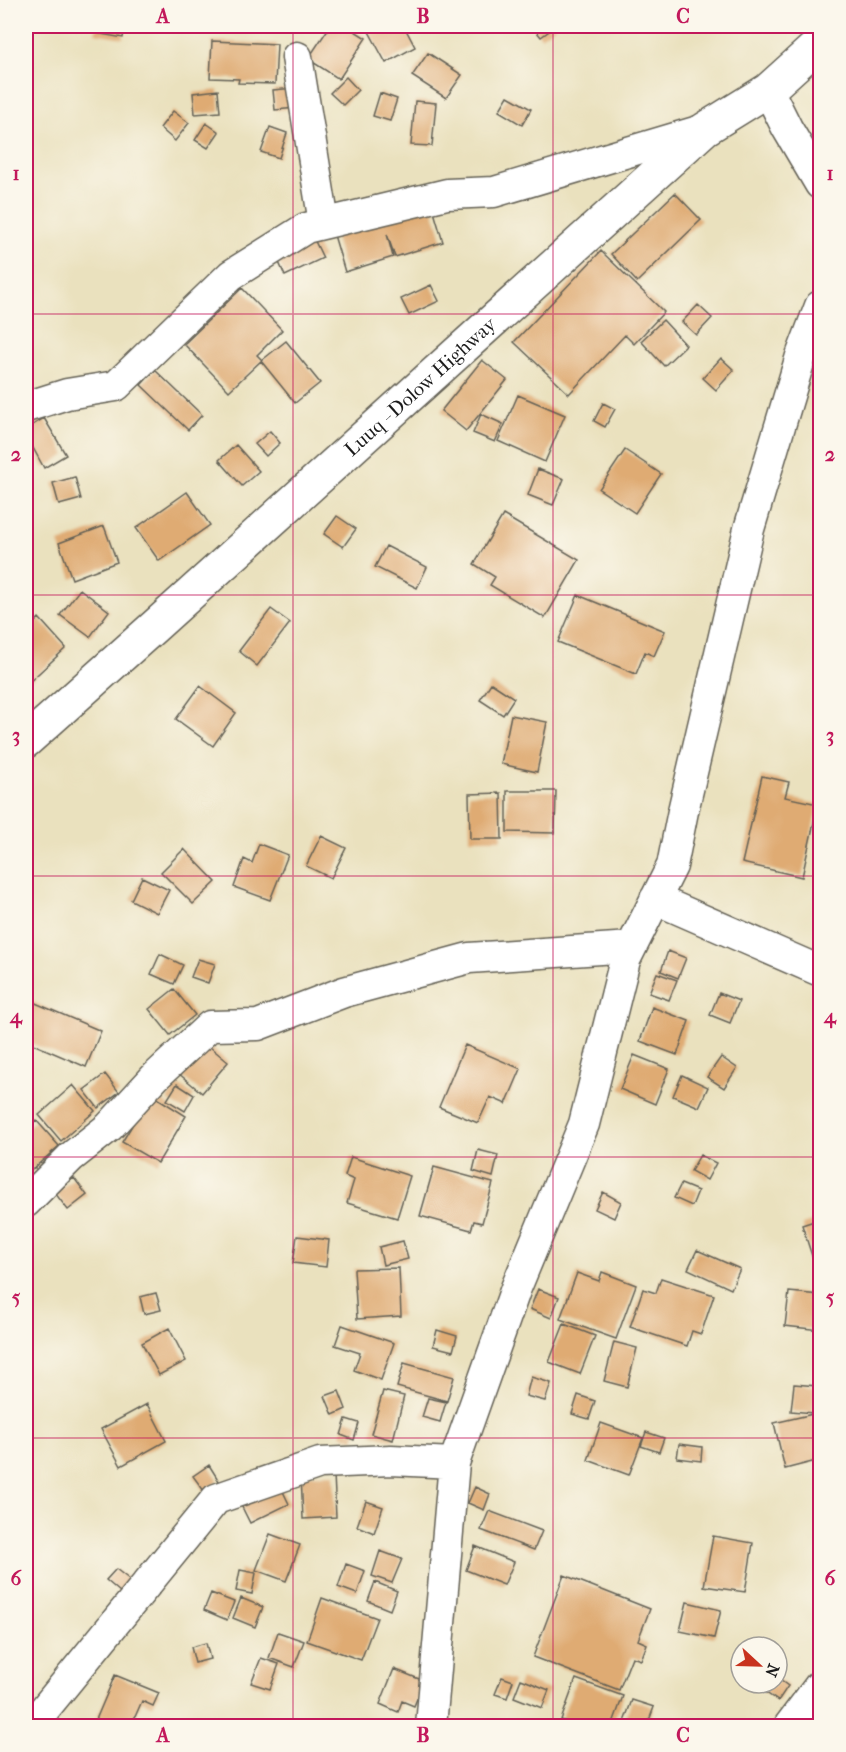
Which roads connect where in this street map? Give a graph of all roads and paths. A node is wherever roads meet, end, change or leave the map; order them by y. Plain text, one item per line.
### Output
1 (820, 43) edge
2 (297, 57) dead end
3 (768, 90) junction
4 (705, 129) junction
5 (820, 184) edge
6 (324, 223) junction
7 (820, 306) edge
8 (26, 406) edge
9 (26, 741) edge
10 (655, 899) junction
11 (631, 947) junction
12 (820, 971) edge
13 (26, 1202) edge
14 (454, 1463) junction
15 (820, 1685) edge
16 (26, 1726) edge
17 (431, 1726) edge
18 (789, 1726) edge

1 - 3 main road, Luuq - Dolow Highway
2 - 6 street
3 - 4 main road, Luuq - Dolow Highway
3 - 5 street
4 - 6 street
4 - 9 main road, Luuq - Dolow Highway
6 - 8 street
7 - 10 street
10 - 11 street
10 - 12 street
11 - 13 street
11 - 14 street
14 - 16 street
14 - 17 street
15 - 18 street

